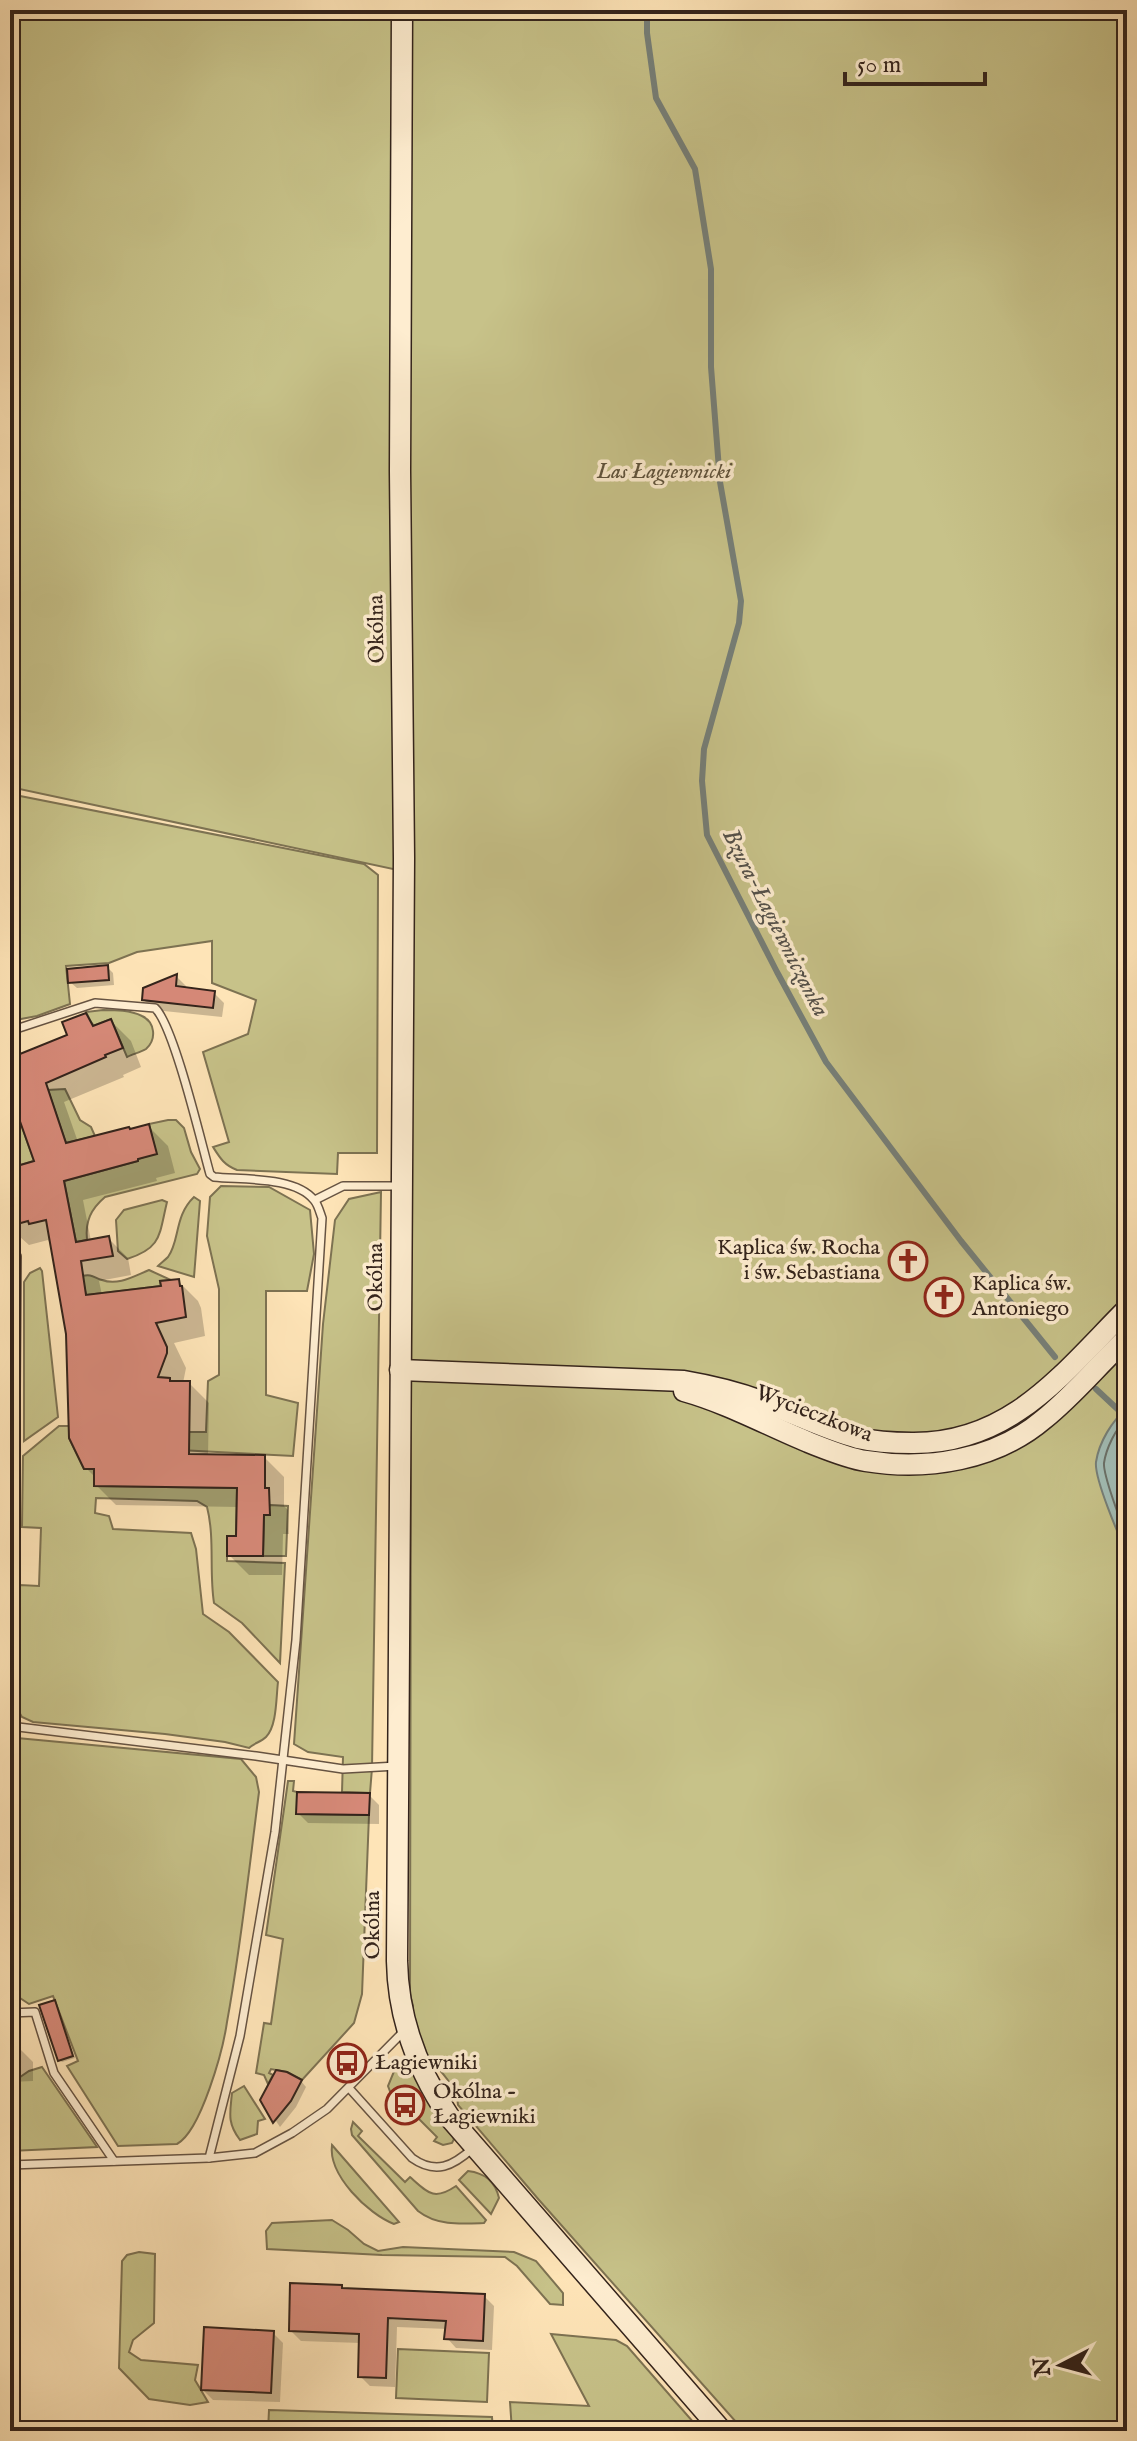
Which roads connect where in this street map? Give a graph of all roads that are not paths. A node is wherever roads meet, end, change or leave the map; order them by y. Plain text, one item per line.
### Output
1 (402, 10) edge
2 (10, 1031) edge
3 (401, 1186) junction
4 (315, 1200) junction
5 (10, 1247) edge
6 (1127, 1309) edge
7 (1127, 1338) edge
8 (400, 1370) junction
9 (638, 1379) junction
10 (10, 1670) edge
11 (10, 1726) edge
12 (283, 1760) junction
13 (398, 1766) junction
14 (10, 2013) edge
15 (406, 2029) junction
16 (349, 2088) junction
17 (474, 2147) junction
18 (209, 2158) junction
19 (114, 2161) junction
20 (10, 2165) edge
21 (722, 2431) edge

1 - 3 street, Okólna
2 - 4 lane
3 - 4 lane
3 - 8 street, Okólna
4 - 12 lane
5 - 10 lane
6 - 9 street, Wycieczkowa
7 - 9 street, Wycieczkowa
8 - 9 street, Wycieczkowa
8 - 13 street, Okólna
11 - 12 lane
12 - 13 lane
12 - 18 lane
13 - 15 street, Okólna
14 - 19 lane
15 - 16 lane
15 - 17 street, Okólna
16 - 17 lane
16 - 18 lane
17 - 21 street, Okólna
18 - 19 lane
19 - 20 lane

